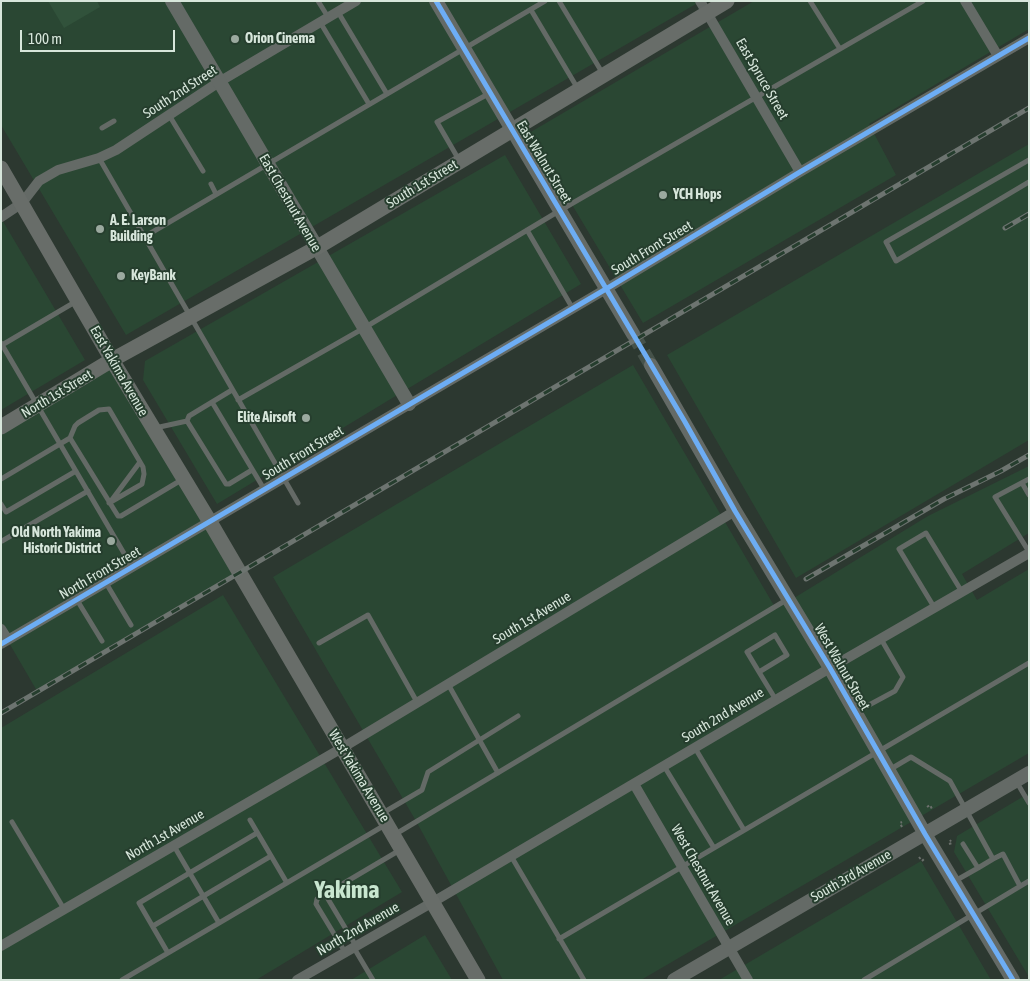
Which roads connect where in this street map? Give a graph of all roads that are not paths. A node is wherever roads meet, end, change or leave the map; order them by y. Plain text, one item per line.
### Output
1 (172, 1) edge
2 (318, 1) edge
3 (436, 1) edge
4 (545, 1) edge
5 (559, 1) edge
6 (727, 1) edge
7 (810, 1) edge
8 (923, 1) edge
9 (965, 1) edge
10 (350, 3) edge
11 (704, 7) edge
12 (531, 10) junction
13 (338, 12) junction
14 (324, 20) junction
15 (1029, 38) edge
16 (464, 49) junction
17 (840, 49) junction
18 (998, 56) junction
19 (603, 75) junction
20 (219, 82) junction
21 (579, 89) junction
22 (490, 93) junction
23 (387, 94) junction
24 (757, 97) junction
25 (369, 104) junction
26 (169, 115) junction
27 (114, 121) dead end
28 (102, 128) dead end
29 (511, 129) junction
30 (99, 158) junction
31 (1029, 160) edge
32 (459, 161) junction
33 (267, 164) junction
34 (1, 168) edge
35 (203, 171) dead end
36 (800, 172) junction
37 (1029, 182) edge
38 (211, 184) dead end
39 (216, 194) junction
40 (22, 203) junction
41 (560, 211) junction
42 (1, 217) edge
43 (527, 230) junction
44 (144, 237) junction
45 (316, 248) junction
46 (606, 289) junction
47 (78, 301) junction
48 (572, 309) junction
49 (190, 317) junction
50 (364, 328) junction
51 (633, 334) tunnel mouth
52 (2, 344) edge
53 (112, 360) junction
54 (651, 365) tunnel mouth
55 (232, 390) junction
56 (238, 400) junction
57 (212, 402) junction
58 (409, 404) junction
59 (37, 406) junction
60 (186, 421) junction
61 (1, 428) edge
62 (153, 428) junction
63 (70, 438) junction
64 (60, 444) junction
65 (140, 462) junction
66 (252, 470) junction
67 (76, 471) junction
68 (283, 478) junction
69 (1, 479) edge
70 (183, 479) junction
71 (1029, 479) edge
72 (1022, 483) junction
73 (264, 490) junction
74 (88, 491) junction
75 (1029, 495) edge
76 (109, 503) junction
77 (1, 504) edge
78 (298, 504) dead end
79 (735, 511) junction
80 (210, 522) junction
81 (2, 541) edge
82 (1028, 555) edge
83 (132, 567) junction
84 (239, 572) joint
85 (106, 583) junction
86 (962, 592) junction
87 (788, 599) junction
88 (77, 600) junction
89 (934, 607) junction
90 (131, 625) dead end
91 (1, 629) edge
92 (880, 639) junction
93 (102, 641) dead end
94 (4, 642) edge
95 (319, 643) dead end
96 (1029, 663) edge
97 (830, 668) junction
98 (759, 672) junction
99 (448, 684) junction
100 (776, 700) junction
101 (418, 702) junction
102 (855, 712) junction
103 (518, 716) dead end
104 (480, 740) junction
105 (342, 748) junction
106 (695, 748) junction
107 (878, 752) junction
108 (664, 766) junction
109 (889, 771) junction
110 (498, 773) junction
111 (1029, 773) edge
112 (1015, 781) junction
113 (634, 784) junction
114 (1029, 803) edge
115 (965, 810) junction
116 (250, 820) dead end
117 (12, 822) dead end
118 (387, 824) junction
119 (744, 830) junction
120 (258, 833) junction
121 (925, 834) junction
122 (963, 844) dead end
123 (174, 846) junction
124 (714, 848) junction
125 (402, 849) junction
126 (271, 856) junction
127 (511, 856) junction
128 (993, 860) junction
129 (682, 866) junction
130 (978, 868) junction
131 (190, 873) junction
132 (1029, 881) edge
133 (954, 882) junction
134 (287, 883) junction
135 (1020, 886) junction
136 (325, 894) junction
137 (203, 896) junction
138 (433, 902) junction
139 (64, 910) junction
140 (973, 914) junction
141 (219, 923) junction
142 (153, 926) junction
143 (559, 939) junction
144 (1, 946) edge
145 (729, 946) junction
146 (352, 948) junction
147 (168, 952) junction
148 (679, 978) edge
149 (122, 980) edge
150 (297, 980) edge
151 (373, 980) edge
152 (478, 980) edge
153 (584, 980) edge
154 (748, 980) edge
155 (864, 980) edge
156 (1013, 980) edge

1 - 20 street, East Chestnut Avenue
2 - 14 lane
3 - 16 street, East Walnut Street
4 - 12 lane
5 - 19 lane
6 - 11 main road, South 1st Street
7 - 17 lane
8 - 17 lane
9 - 18 street
10 - 13 street, South 2nd Street
11 - 19 main road, South 1st Street
11 - 24 street, East Spruce Street
12 - 16 lane
12 - 21 lane
13 - 14 street, South 2nd Street
13 - 23 lane
14 - 20 street, South 2nd Street
14 - 25 lane
15 - 18 street, South Front Street
16 - 22 street, East Walnut Street
16 - 23 lane
17 - 24 lane
18 - 36 street, South Front Street
19 - 21 main road, South 1st Street
20 - 26 street, South 2nd Street
20 - 33 street, East Chestnut Avenue
21 - 29 main road, South 1st Street
22 - 29 street, East Walnut Street
22 - 32 lane
23 - 25 lane
24 - 36 street, East Spruce Street
24 - 41 lane
25 - 33 lane
26 - 30 street, South 2nd Street
26 - 35 lane
27 - 28 lane
29 - 32 main road, South 1st Street
29 - 41 street, East Walnut Street
30 - 40 street, South 2nd Street
30 - 44 lane
31 - 37 lane
32 - 45 main road, South 1st Street
33 - 39 lane
33 - 45 street, East Chestnut Avenue
34 - 40 main road, East Yakima Avenue
36 - 46 street, South Front Street
38 - 39 lane
39 - 44 lane
40 - 42 street, South 2nd Street
40 - 47 main road, East Yakima Avenue
41 - 43 lane
41 - 46 street, East Walnut Street
43 - 48 lane
43 - 50 lane
44 - 49 lane
45 - 49 main road, South 1st Street
45 - 50 street, East Chestnut Avenue
46 - 48 street, South Front Street
46 - 51 street, East Walnut Street
47 - 52 lane
47 - 53 main road, East Yakima Avenue
48 - 58 street, South Front Street
49 - 53 main road, South 1st Street
49 - 55 lane
50 - 56 lane
50 - 58 street, East Chestnut Avenue
52 - 59 lane
53 - 59 main road, North 1st Street
53 - 62 main road, East Yakima Avenue
54 - 79 street, West Walnut Street
55 - 56 lane
55 - 57 lane
56 - 68 lane
57 - 60 lane
57 - 66 lane
58 - 68 street, South Front Street
59 - 61 main road, North 1st Street
59 - 64 lane
60 - 62 lane
60 - 66 lane
62 - 70 main road, East Yakima Avenue
63 - 64 lane
63 - 65 lane
63 - 76 lane
64 - 67 lane
64 - 69 lane
65 - 76 lane
65 - 76 lane
66 - 73 lane
67 - 74 lane
67 - 77 lane
68 - 73 street, South Front Street
68 - 78 lane
70 - 76 lane
70 - 80 main road, East Yakima Avenue
71 - 72 lane
72 - 75 lane
72 - 82 lane
73 - 80 street, South Front Street
74 - 81 lane
74 - 83 lane
79 - 87 street, West Walnut Street
79 - 99 street, South 1st Avenue
80 - 83 street, North Front Street
80 - 84 main road, East Yakima Avenue
82 - 86 street, South 2nd Avenue
83 - 85 street, North Front Street
84 - 105 main road, West Yakima Avenue
85 - 88 street, North Front Street
85 - 90 lane
86 - 89 street, South 2nd Avenue
86 - 89 lane
87 - 97 street, West Walnut Street
87 - 110 lane
88 - 93 lane
88 - 94 street, North Front Street
89 - 92 street, South 2nd Avenue
91 - 94 street
92 - 97 street, South 2nd Avenue
92 - 102 lane
95 - 101 lane
96 - 107 lane
97 - 100 street, South 2nd Avenue
97 - 102 street, West Walnut Street
98 - 98 lane
98 - 100 lane
99 - 101 street, South 1st Avenue
99 - 104 lane
100 - 106 street, South 2nd Avenue
101 - 105 street, South 1st Avenue
102 - 107 street, West Walnut Street
103 - 104 lane
104 - 110 lane
104 - 118 lane
105 - 118 main road, West Yakima Avenue
105 - 123 street, North 1st Avenue
106 - 108 street, South 2nd Avenue
106 - 119 lane
107 - 109 street, West Walnut Street
107 - 119 lane
108 - 113 street, South 2nd Avenue
108 - 124 lane
109 - 115 lane
109 - 121 street, West Walnut Street
110 - 118 lane
111 - 112 street, South 3rd Avenue
112 - 114 lane
112 - 115 street, South 3rd Avenue
113 - 127 street, South 2nd Avenue
113 - 129 street, West Chestnut Avenue
115 - 121 street, South 3rd Avenue
115 - 128 lane
116 - 120 lane
117 - 139 lane
118 - 125 main road, West Yakima Avenue
118 - 134 lane
119 - 124 lane
120 - 126 lane
120 - 131 lane
121 - 133 street, West Walnut Street
121 - 145 street, South 3rd Avenue
122 - 130 lane
123 - 131 lane
123 - 139 street, North 1st Avenue
124 - 129 lane
125 - 136 lane
125 - 138 main road, West Yakima Avenue
126 - 134 lane
126 - 137 lane
127 - 138 street, South 2nd Avenue
127 - 143 lane
128 - 130 lane
128 - 135 lane
129 - 143 lane
129 - 145 street, West Chestnut Avenue
130 - 133 lane
131 - 137 lane
131 - 142 lane
132 - 135 lane
133 - 140 street, West Walnut Street
134 - 141 lane
135 - 140 lane
136 - 146 lane
136 - 146 lane
137 - 141 lane
137 - 142 lane
138 - 146 street, North 2nd Avenue
138 - 152 main road, West Yakima Avenue
139 - 144 street, North 1st Avenue
140 - 155 lane
140 - 156 street, West Walnut Street
141 - 147 lane
142 - 147 lane
143 - 153 lane
145 - 148 street, South 3rd Avenue
145 - 154 street, West Chestnut Avenue
146 - 150 street, North 2nd Avenue
146 - 151 lane
147 - 149 lane

